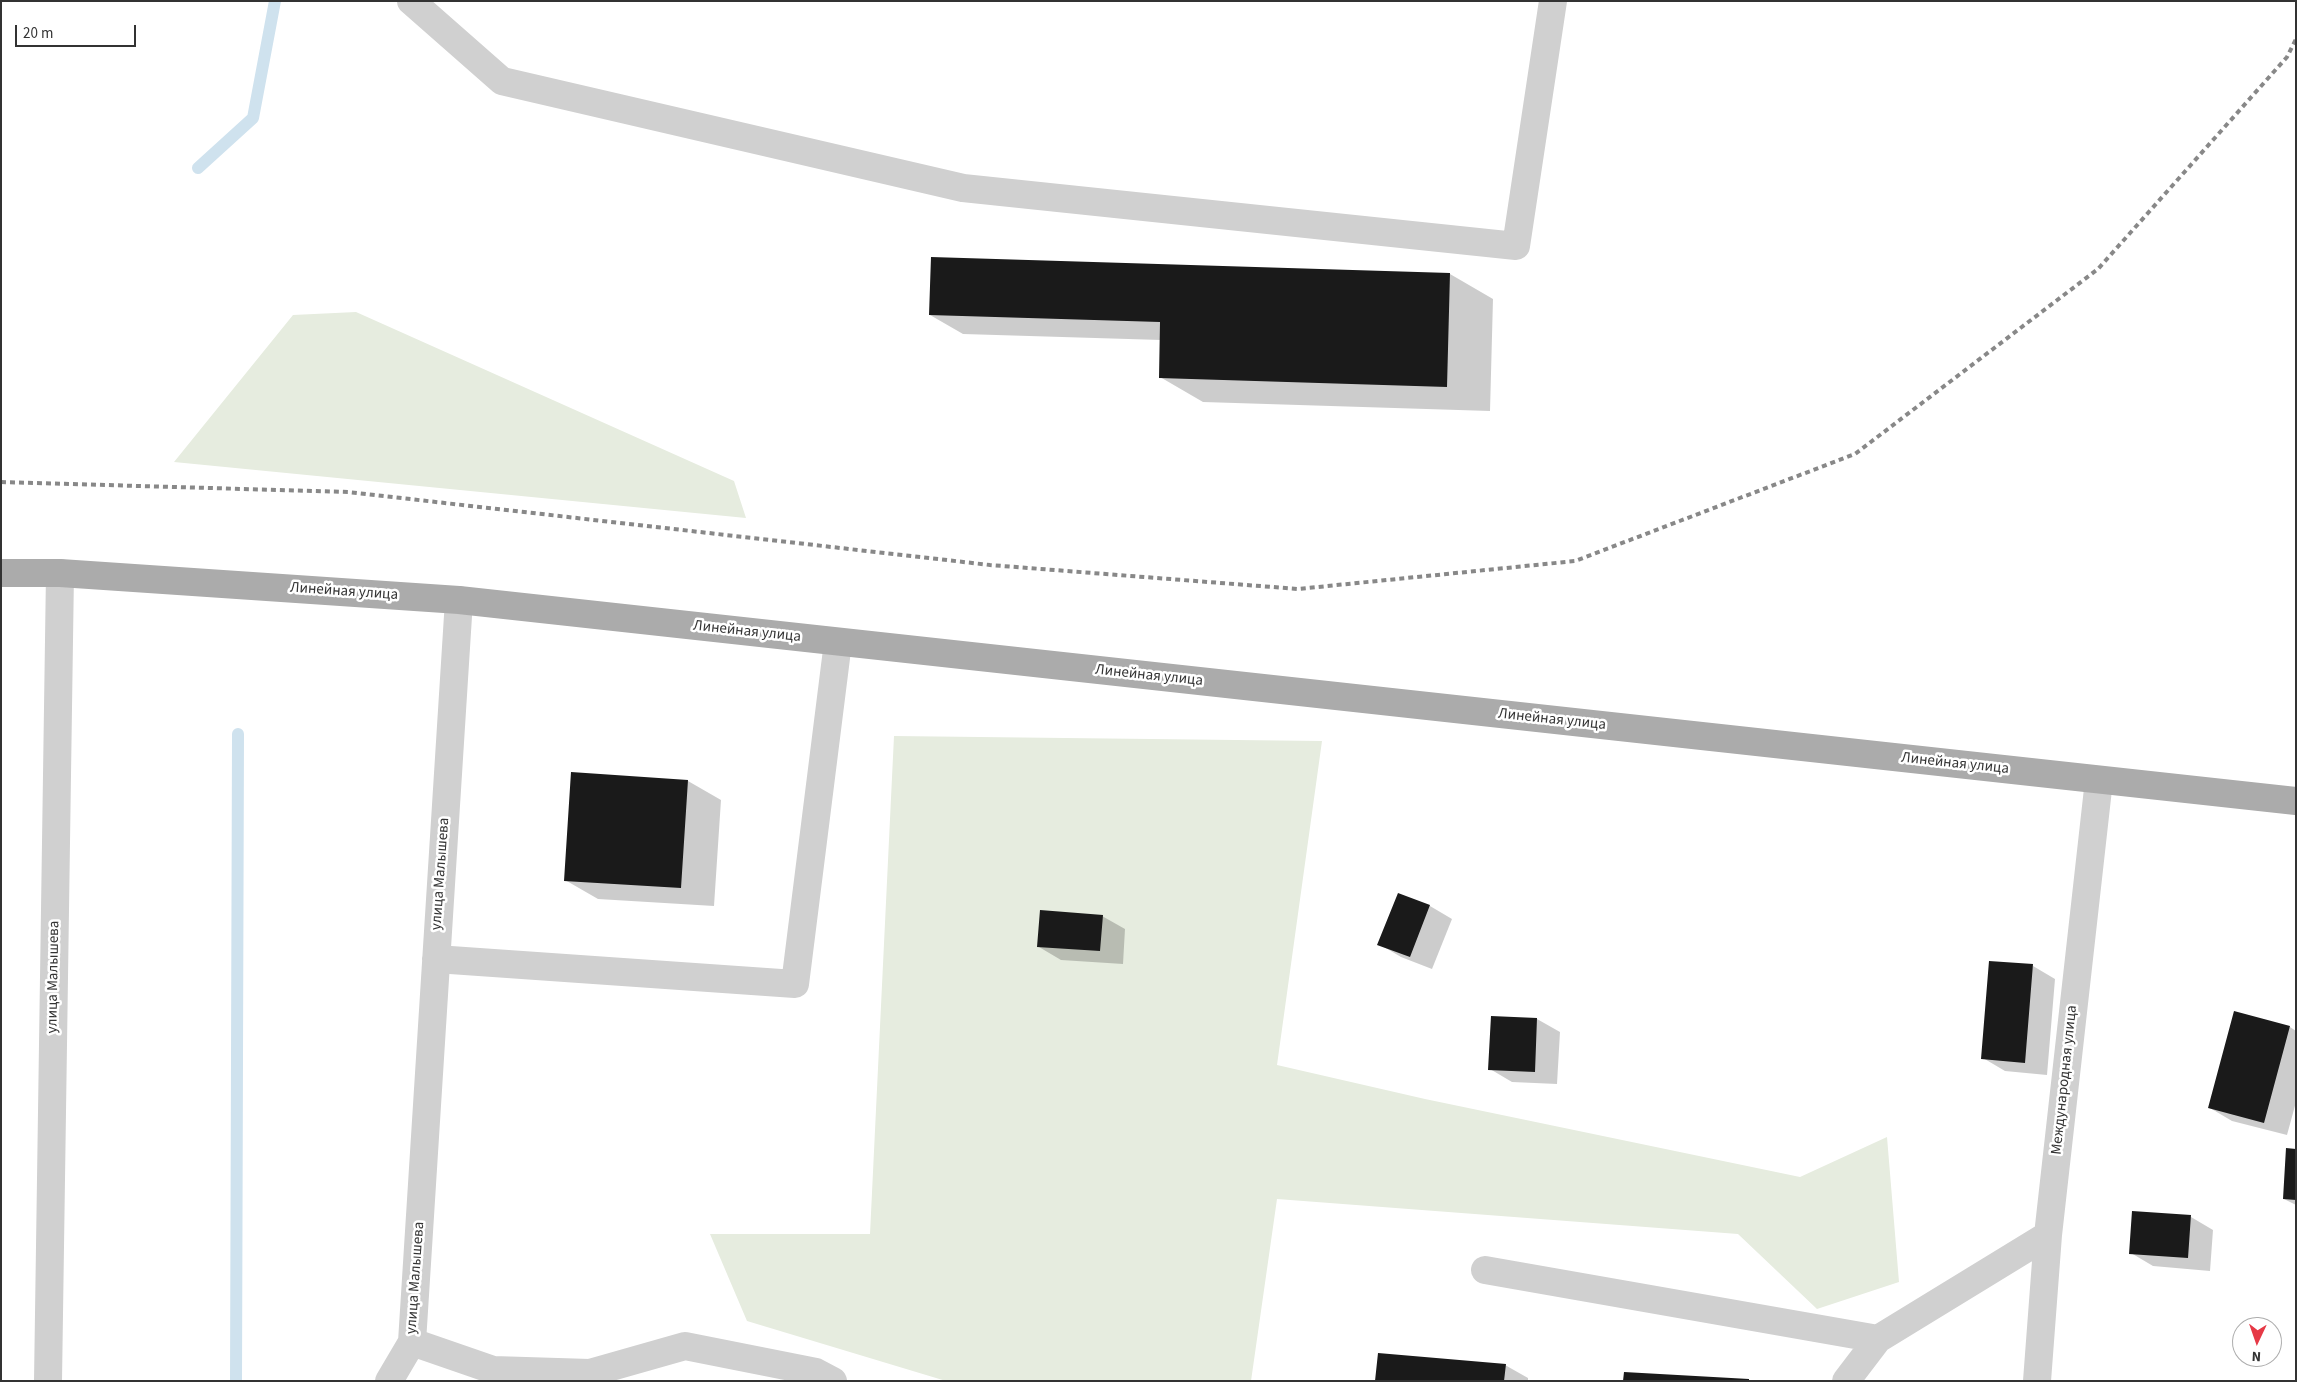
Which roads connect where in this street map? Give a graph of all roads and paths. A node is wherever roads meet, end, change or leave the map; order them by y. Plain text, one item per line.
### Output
1 (411, 1) edge
2 (1553, 1) edge
3 (1, 573) edge
4 (60, 573) junction
5 (458, 600) junction
6 (838, 642) junction
7 (2099, 780) junction
8 (2296, 801) edge
9 (436, 959) junction
10 (2048, 1235) junction
11 (1485, 1270) dead end
12 (1878, 1339) junction
13 (412, 1342) junction
14 (48, 1381) edge
15 (388, 1381) edge
16 (833, 1381) edge
17 (1846, 1381) edge
18 (2037, 1381) edge

1 - 2 street
3 - 4 main road, Линейная улица
4 - 5 main road, Линейная улица
4 - 14 street, улица Малышева
5 - 6 main road, Линейная улица
5 - 9 street, улица Малышева
6 - 7 main road, Линейная улица
6 - 9 street
7 - 8 main road, Линейная улица
7 - 10 street, Международная улица
9 - 13 street, улица Малышева
10 - 12 street
10 - 18 street, Международная улица
11 - 12 street
12 - 17 street
13 - 15 street, улица Малышева
13 - 16 street

